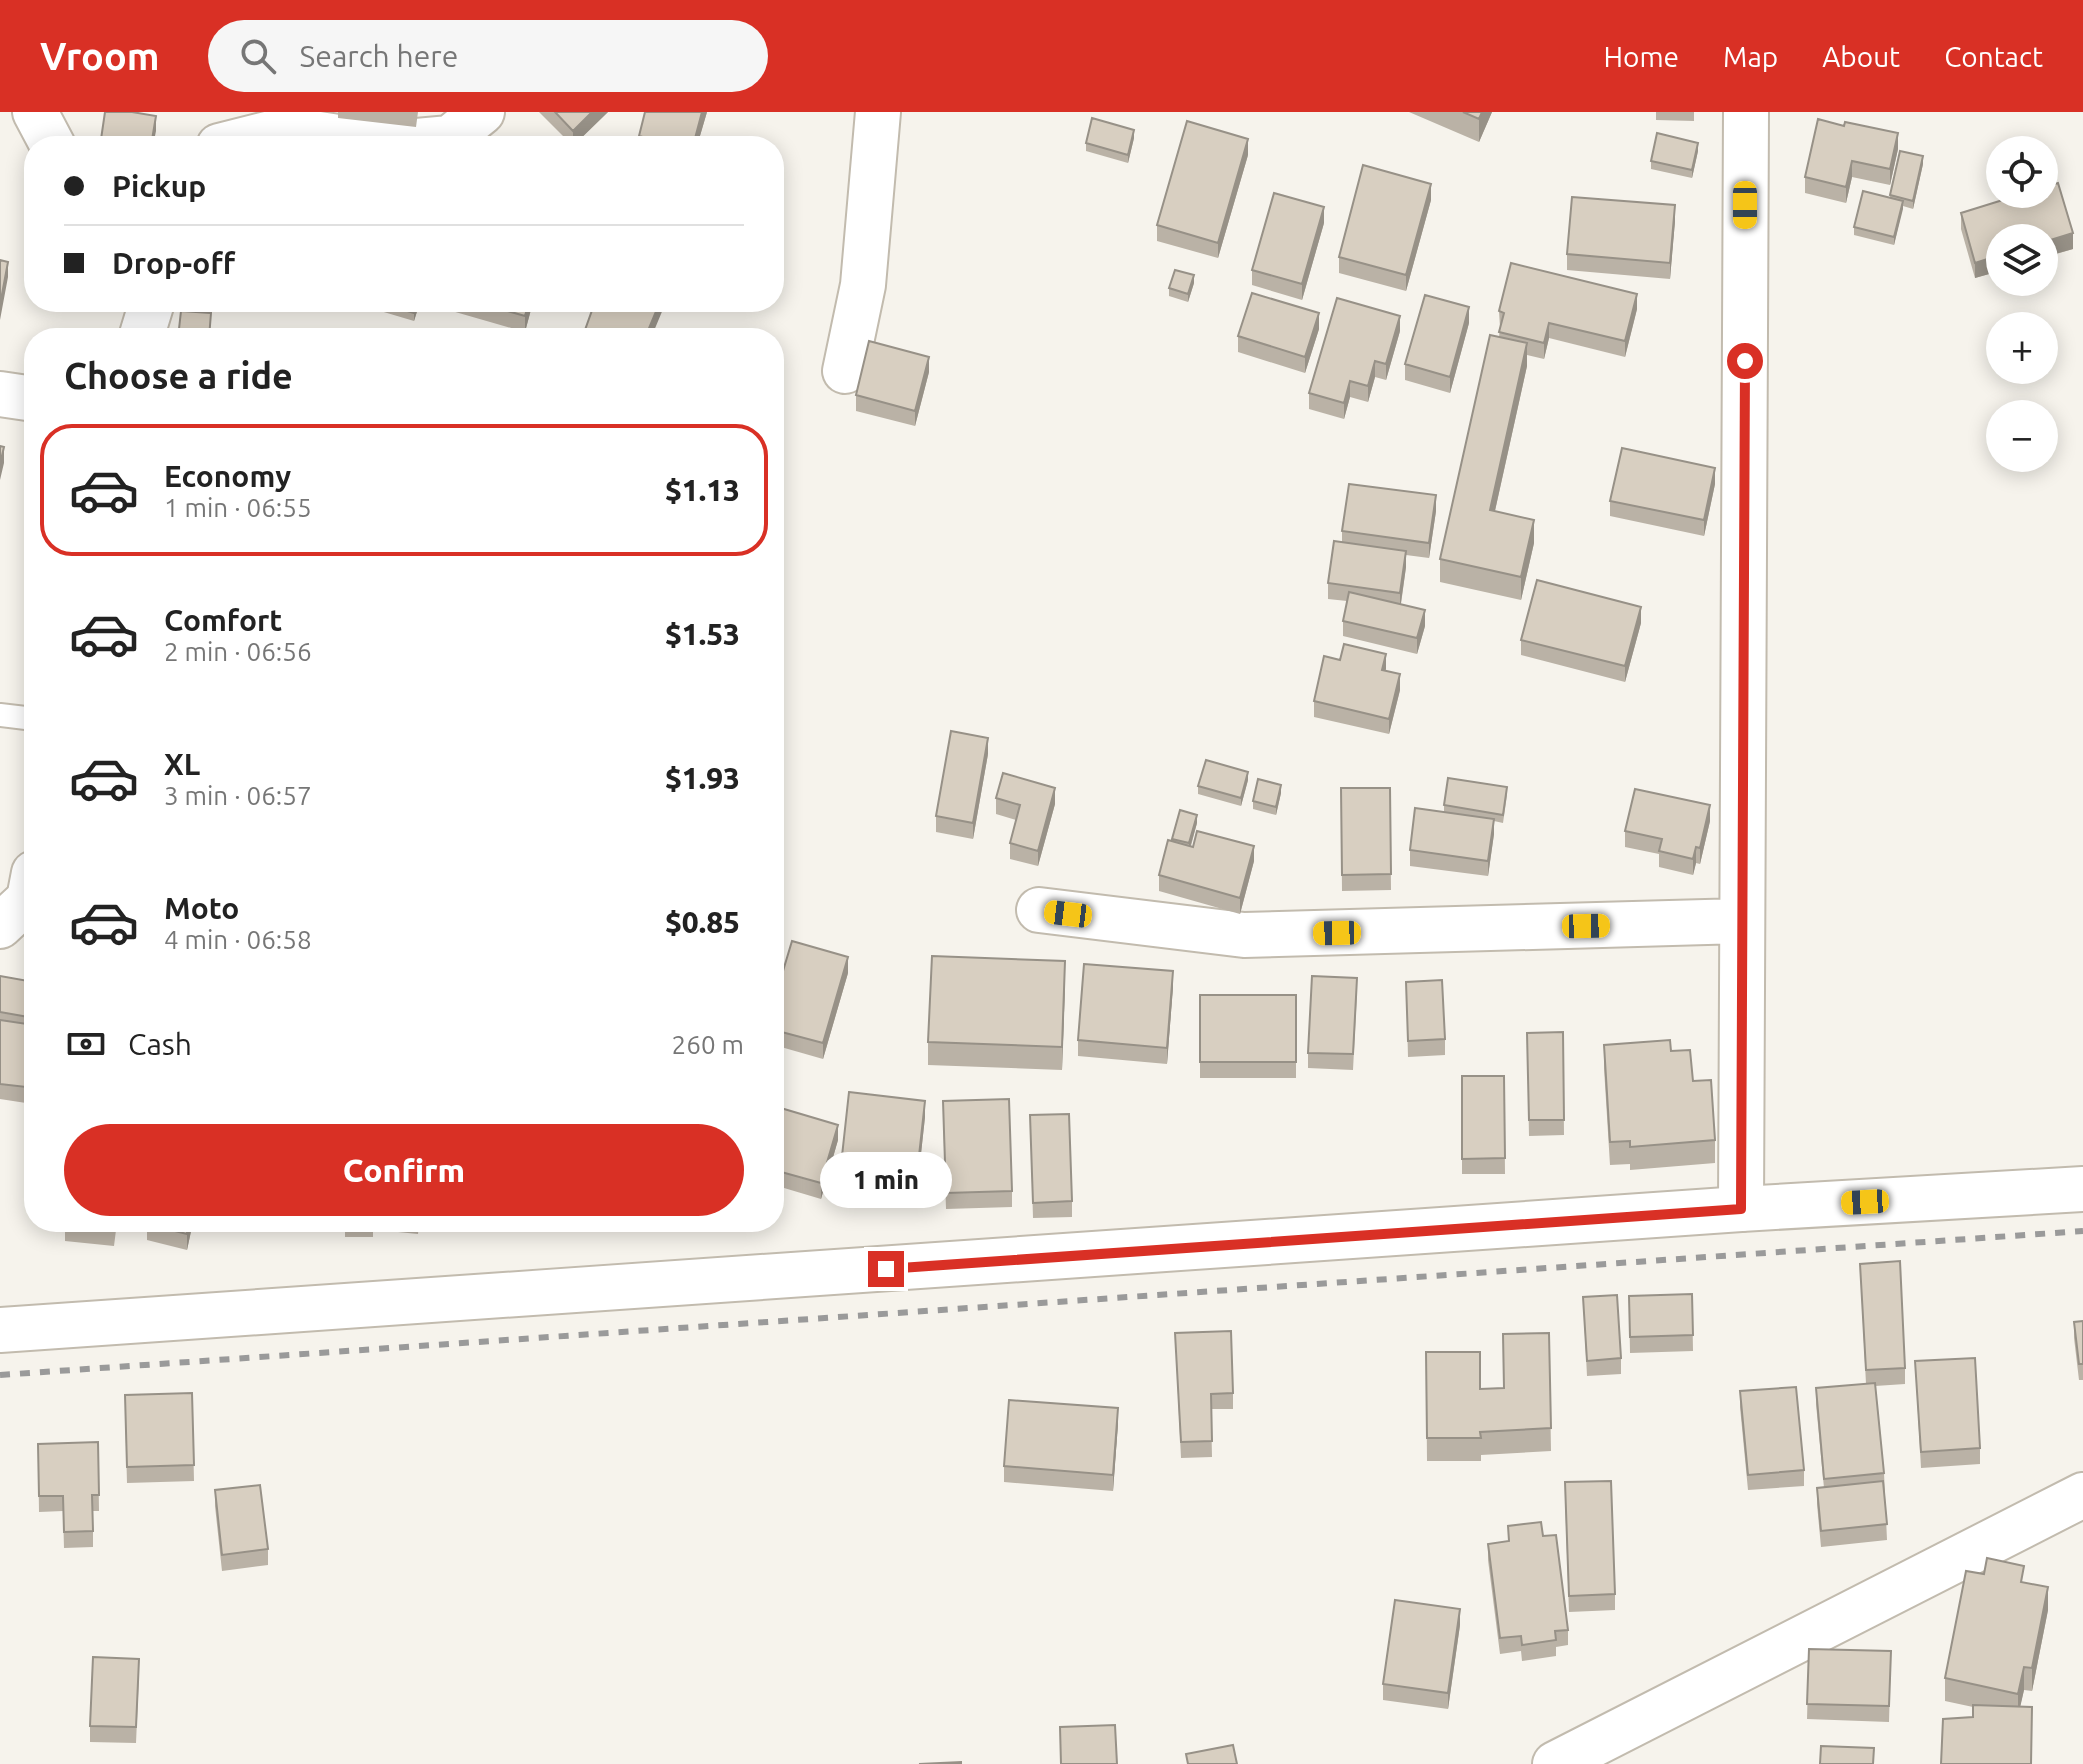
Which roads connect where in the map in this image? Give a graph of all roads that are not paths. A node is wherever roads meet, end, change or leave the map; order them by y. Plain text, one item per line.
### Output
1 (35, 112) edge
2 (482, 112) edge
3 (878, 112) edge
4 (1746, 112) edge
5 (48, 136) edge
6 (259, 136) edge
7 (332, 136) edge
8 (452, 136) edge
9 (845, 371) dead end
10 (0, 394) edge
11 (24, 398) edge
12 (0, 715) edge
13 (24, 718) edge
14 (24, 904) edge
15 (1039, 910) dead end
16 (1742, 921) junction
17 (0, 926) edge
18 (2083, 1189) edge
19 (1741, 1209) junction
20 (0, 1330) edge
21 (2083, 1495) edge
22 (1555, 1764) edge

1 - 5 street
2 - 8 street
3 - 9 street
4 - 16 street
6 - 7 street
10 - 11 street
12 - 13 lane
14 - 17 street
15 - 16 street
16 - 19 street
18 - 19 street
19 - 20 street
21 - 22 street

